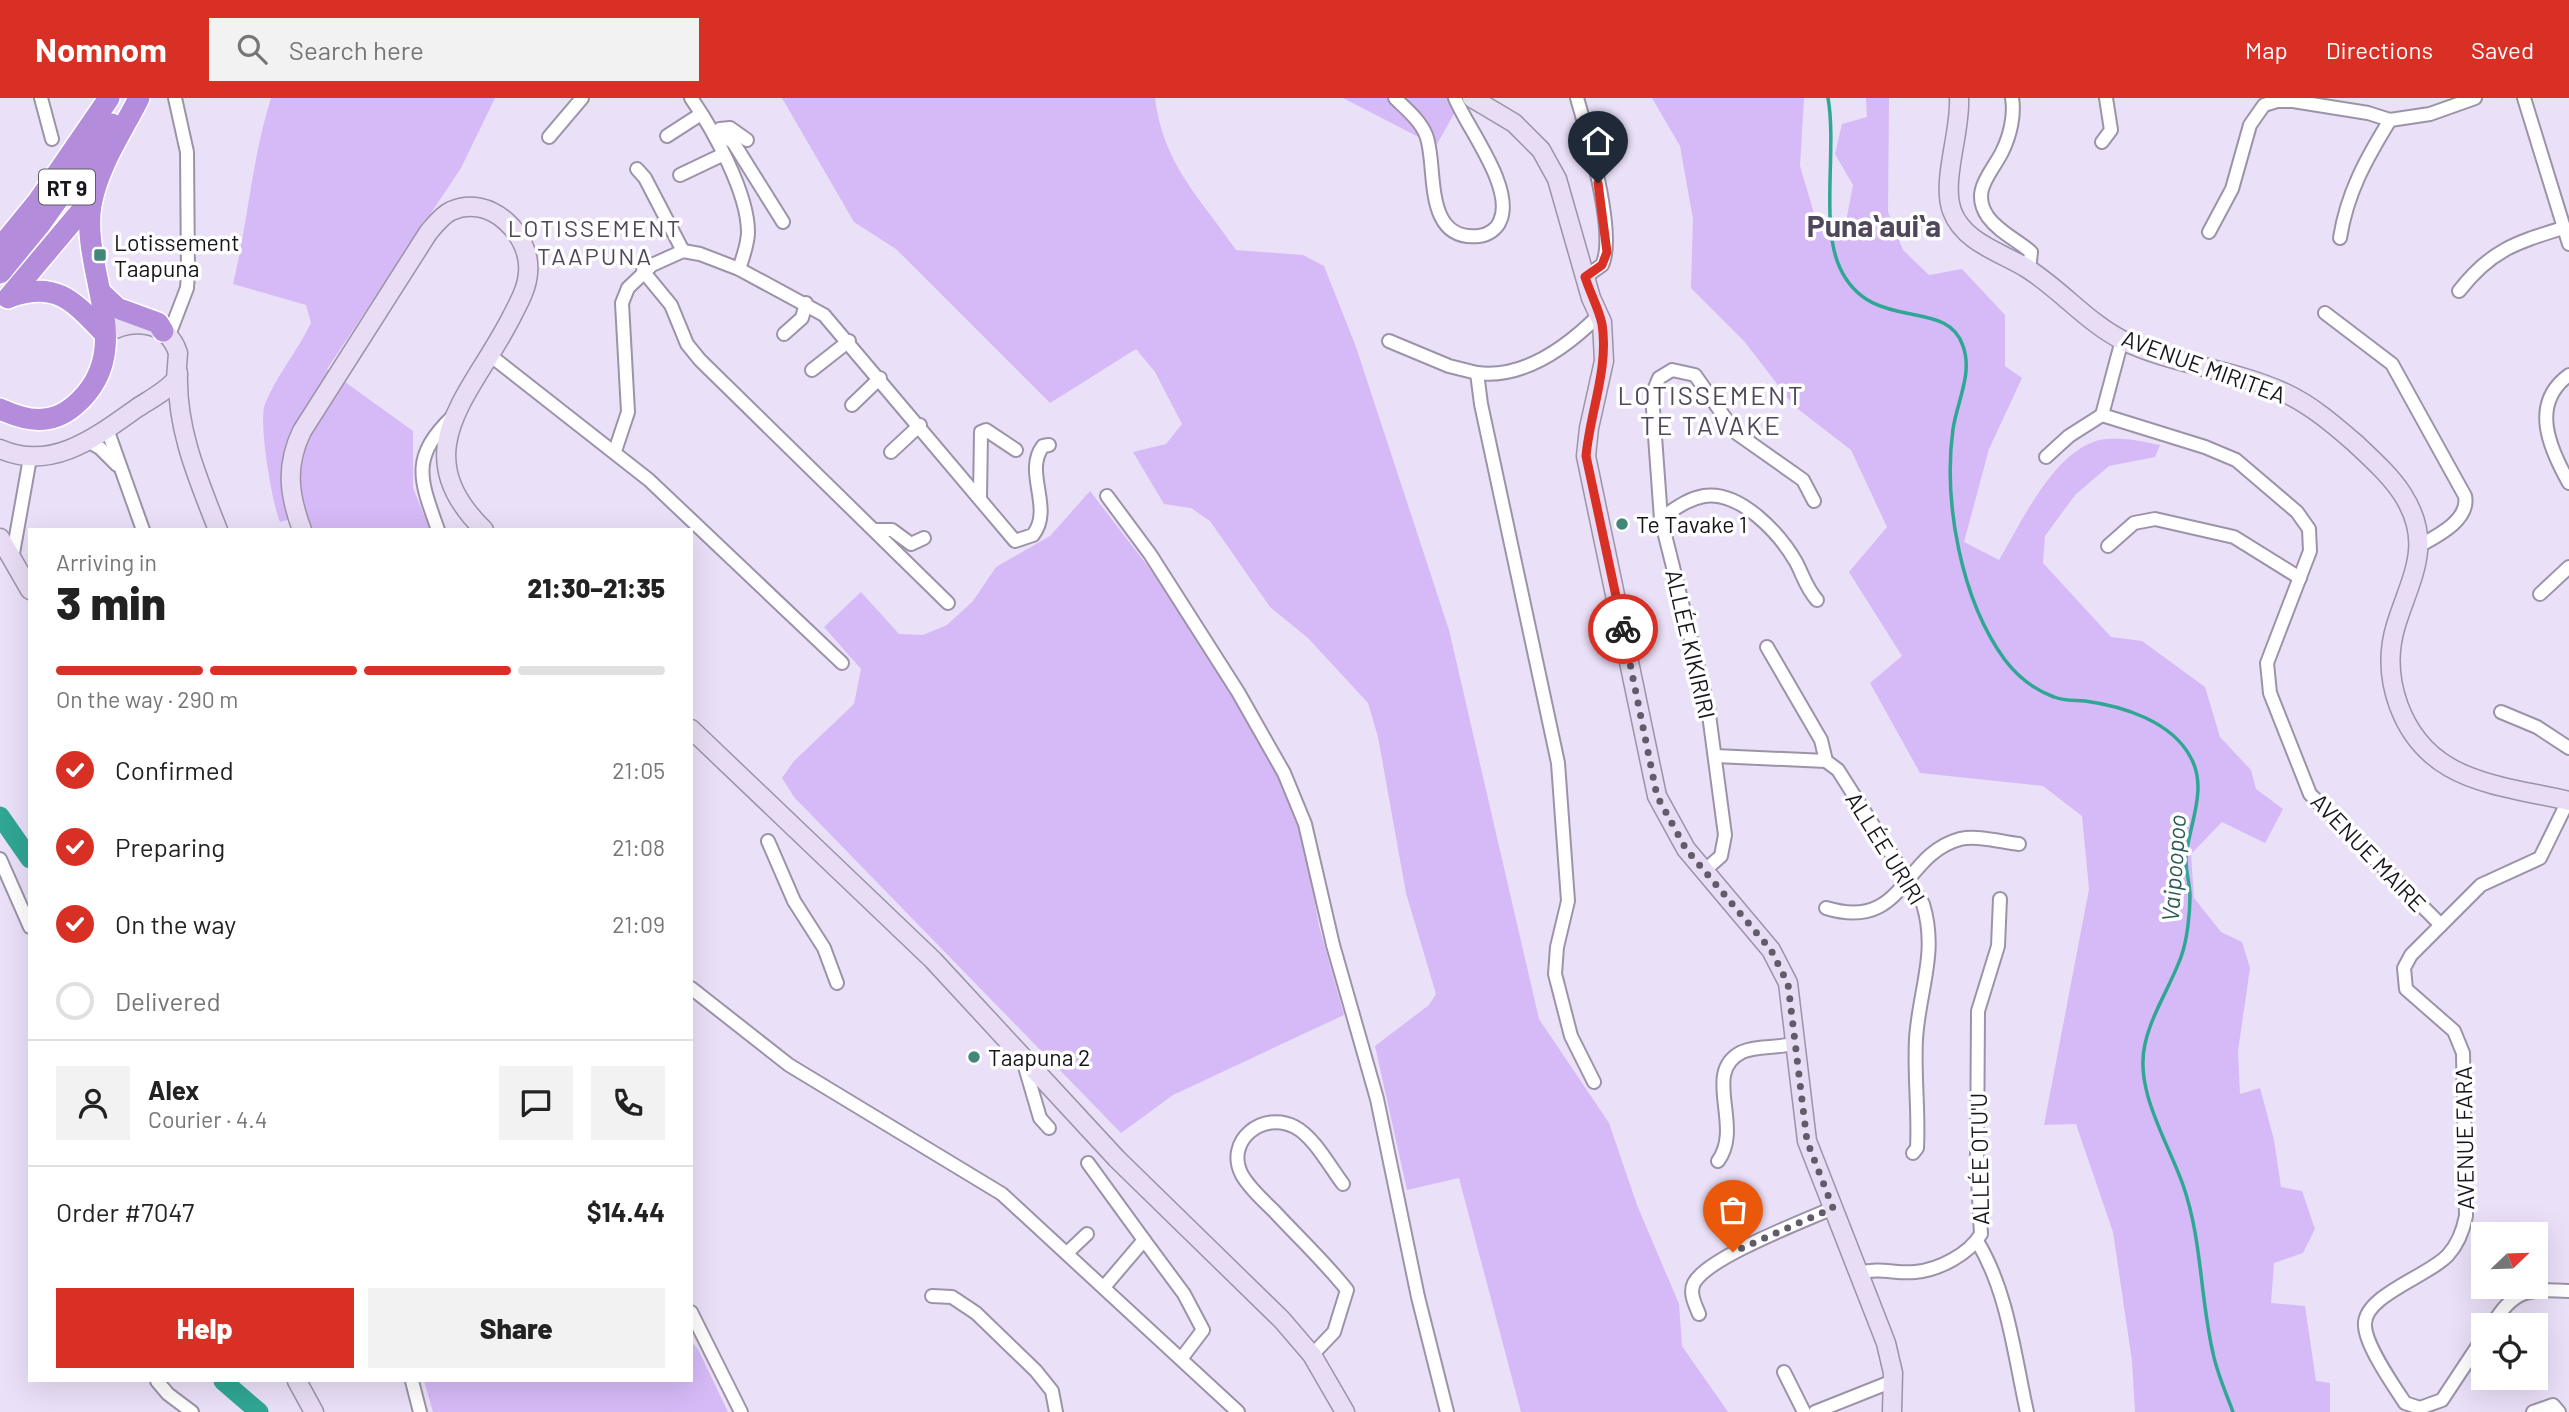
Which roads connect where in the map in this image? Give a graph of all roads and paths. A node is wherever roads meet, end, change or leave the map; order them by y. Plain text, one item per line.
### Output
1 (41, 98) edge
2 (109, 98) edge
3 (130, 98) edge
4 (139, 98) edge
5 (175, 98) edge
6 (582, 98) edge
7 (691, 98) edge
8 (1395, 98) edge
9 (1455, 98) edge
10 (1472, 98) edge
11 (1577, 98) edge
12 (1959, 98) edge
13 (2012, 98) edge
14 (2106, 98) edge
15 (2475, 98) edge
16 (2524, 98) edge
17 (701, 114) junction
18 (2390, 120) junction
19 (667, 136) dead end
20 (549, 137) dead end
21 (716, 137) junction
22 (52, 139) dead end
23 (747, 140) dead end
24 (2102, 142) dead end
25 (722, 155) junction
26 (637, 169) dead end
27 (680, 175) dead end
28 (93, 198) junction
29 (783, 222) dead end
30 (2563, 228) junction
31 (2209, 232) dead end
32 (2340, 239) dead end
33 (2569, 244) edge
34 (0, 248) edge
35 (683, 251) junction
36 (739, 269) junction
37 (2029, 270) junction
38 (643, 271) junction
39 (0, 273) edge
40 (1585, 277) junction
41 (2459, 291) dead end
42 (100, 292) junction
43 (4, 302) edge
44 (806, 303) junction
45 (2325, 313) dead end
46 (1599, 315) junction
47 (166, 333) junction
48 (105, 334) junction
49 (784, 334) dead end
50 (2122, 340) junction
51 (849, 341) junction
52 (1389, 341) dead end
53 (491, 356) junction
54 (812, 370) dead end
55 (178, 373) junction
56 (1477, 373) junction
57 (2569, 375) edge
58 (880, 378) junction
59 (852, 405) dead end
60 (0, 410) edge
61 (2102, 415) junction
62 (452, 417) junction
63 (920, 425) junction
64 (107, 429) junction
65 (88, 441) junction
66 (1049, 445) dead end
67 (0, 449) edge
68 (1016, 450) dead end
69 (615, 451) junction
70 (891, 452) dead end
71 (2046, 457) dead end
72 (30, 458) junction
73 (124, 473) junction
74 (2569, 483) edge
75 (1107, 496) dead end
76 (980, 498) junction
77 (1814, 501) dead end
78 (1661, 518) junction
79 (142, 528) edge
80 (217, 528) edge
81 (301, 528) edge
82 (437, 528) edge
83 (482, 528) edge
84 (874, 530) junction
85 (0, 538) edge
86 (924, 538) dead end
87 (2108, 546) dead end
88 (2419, 546) junction
89 (12, 559) junction
90 (2569, 567) edge
91 (2300, 578) junction
92 (28, 587) edge
93 (2540, 594) dead end
94 (1817, 600) dead end
95 (948, 603) dead end
96 (1766, 647) dead end
97 (842, 663) dead end
98 (2501, 712) dead end
99 (693, 731) edge
100 (2569, 748) edge
101 (1715, 757) junction
102 (1826, 761) junction
103 (2568, 801) edge
104 (768, 841) dead end
105 (2019, 844) dead end
106 (0, 859) edge
107 (1704, 871) junction
108 (1907, 880) junction
109 (2000, 899) dead end
110 (1826, 908) dead end
111 (28, 922) edge
112 (2441, 925) junction
113 (837, 983) dead end
114 (693, 990) edge
115 (1795, 1043) junction
116 (1022, 1056) junction
117 (1594, 1082) dead end
118 (1049, 1128) dead end
119 (1913, 1153) dead end
120 (1718, 1161) dead end
121 (1088, 1163) dead end
122 (1343, 1184) dead end
123 (1833, 1208) junction
124 (1087, 1234) dead end
125 (1144, 1240) junction
126 (1977, 1241) junction
127 (1067, 1253) junction
128 (1860, 1273) junction
129 (1104, 1287) junction
130 (2569, 1291) edge
131 (932, 1296) dead end
132 (2499, 1313) edge
133 (1699, 1314) dead end
134 (693, 1316) edge
135 (1311, 1354) junction
136 (2471, 1356) edge
137 (1181, 1359) junction
138 (1784, 1372) dead end
139 (1893, 1381) junction
140 (158, 1382) edge
141 (298, 1382) edge
142 (412, 1382) edge
143 (192, 1412) edge
144 (314, 1412) edge
145 (420, 1412) edge
146 (741, 1412) edge
147 (1056, 1412) edge
148 (1238, 1412) edge
149 (1345, 1412) edge
150 (1447, 1412) edge
151 (1804, 1412) edge
152 (1815, 1412) edge
153 (1892, 1412) edge
154 (2027, 1412) edge
155 (2533, 1412) edge
156 (2559, 1412) edge

1 - 22 street
2 - 34 highway, RT 9
3 - 39 highway, RT 9
4 - 28 highway
5 - 47 street
6 - 20 street
7 - 17 street
8 - 9 street
10 - 40 main road
11 - 40 street
12 - 37 main road, AVENUE MIRITEA
13 - 37 street
14 - 24 street
15 - 18 street
16 - 30 street
17 - 19 street
17 - 21 street
18 - 31 street
18 - 32 street
21 - 23 street
21 - 25 street
21 - 29 street
25 - 27 street
25 - 36 street
26 - 35 street
28 - 42 highway
28 - 43 highway
30 - 33 street
30 - 41 street
35 - 36 street
35 - 38 street
36 - 44 street
37 - 50 main road, AVENUE MIRITEA
38 - 69 street
38 - 84 street
40 - 46 main road
42 - 47 highway
42 - 48 highway
43 - 48 highway
44 - 49 street
44 - 51 street
45 - 88 street
46 - 56 street
46 - 107 main road
47 - 48 main road
47 - 55 main road
48 - 60 highway
50 - 61 street
50 - 88 main road, AVENUE MIRITEA
51 - 54 street
51 - 58 street
52 - 56 street
53 - 62 main road
53 - 69 street
53 - 81 main road
55 - 64 main road
55 - 80 main road
56 - 117 street
57 - 74 street
58 - 59 street
58 - 63 street
61 - 71 street
61 - 91 street, AVENUE MAIRE
62 - 82 street
62 - 83 main road
63 - 70 street
63 - 76 street
64 - 65 main road
64 - 73 street
65 - 72 main road
65 - 73 street
66 - 76 street
67 - 72 main road
68 - 76 street
69 - 97 street
72 - 89 street
73 - 79 street
75 - 150 street
77 - 78 street, ALLÉE KIKIRIRI
78 - 94 street
78 - 101 street, ALLÉE KIKIRIRI
84 - 86 street
84 - 95 street
85 - 89 main road
87 - 91 street
88 - 103 main road, AVENUE MIRITEA
89 - 92 main road
90 - 93 street
91 - 112 street, AVENUE MAIRE
96 - 102 street, ALLÉE URIRI
98 - 100 street
99 - 116 main road
101 - 102 street
101 - 107 street, ALLÉE KIKIRIRI
102 - 108 street, ALLÉE URIRI
103 - 112 street, AVENUE FARA
104 - 113 street
105 - 108 street
106 - 111 street
107 - 115 main road
108 - 110 street
108 - 119 street, ALLÉE URIRI
109 - 126 street, ALLÉE OTU'U
112 - 136 street, AVENUE FARA
114 - 127 street
115 - 120 street
115 - 123 main road
116 - 118 street
116 - 135 main road
121 - 125 street
122 - 135 street
123 - 128 main road
123 - 133 street
124 - 127 street
125 - 129 street
125 - 137 street
126 - 128 street, ALLÉE OTU'U
126 - 154 street
127 - 129 street
128 - 139 main road
129 - 137 street
130 - 132 street
131 - 147 street
134 - 146 street
135 - 149 main road
137 - 148 street
138 - 151 street
139 - 152 street
139 - 153 main road
140 - 143 street
141 - 144 main road
142 - 145 street
155 - 156 street

